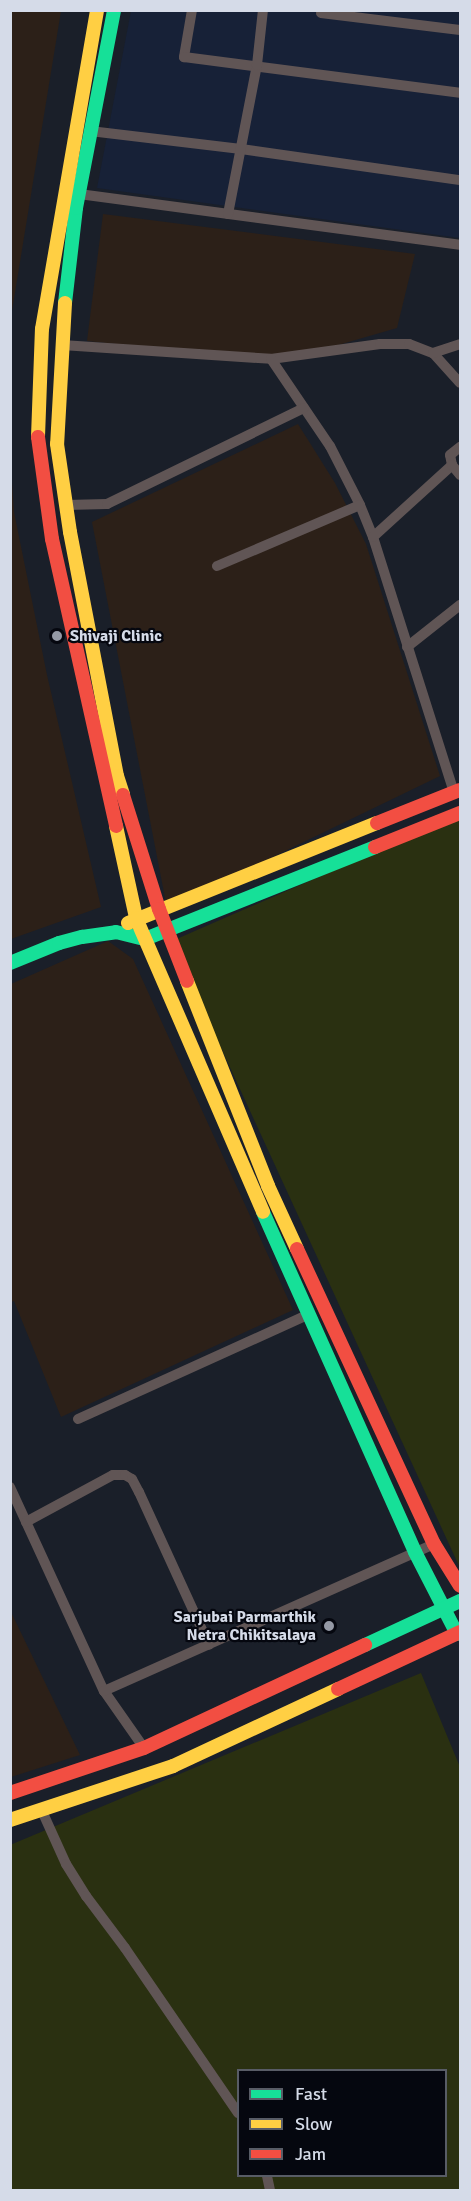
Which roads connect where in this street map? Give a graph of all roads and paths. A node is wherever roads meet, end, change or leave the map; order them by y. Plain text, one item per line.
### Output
1 (97, 10) edge
2 (114, 10) edge
3 (192, 10) edge
4 (263, 10) edge
5 (321, 13) dead end
6 (460, 30) edge
7 (257, 65) junction
8 (460, 93) edge
9 (90, 131) junction
10 (241, 149) junction
11 (460, 180) edge
12 (79, 194) junction
13 (228, 214) junction
14 (460, 245) edge
15 (460, 344) edge
16 (62, 345) junction
17 (434, 353) junction
18 (271, 359) junction
19 (460, 383) edge
20 (40, 396) junction
21 (59, 396) junction
22 (304, 408) junction
23 (460, 447) edge
24 (452, 465) junction
25 (460, 476) edge
26 (66, 505) junction
27 (360, 505) junction
28 (373, 537) junction
29 (217, 566) dead end
30 (460, 604) edge
31 (407, 647) junction
32 (457, 792) edge
33 (460, 813) edge
34 (159, 909) junction
35 (136, 918) junction
36 (167, 930) junction
37 (116, 932) junction
38 (145, 939) junction
39 (10, 963) edge
40 (307, 1315) junction
41 (78, 1419) dead end
42 (10, 1487) edge
43 (26, 1522) junction
44 (434, 1544) junction
45 (415, 1552) junction
46 (460, 1586) edge
47 (460, 1601) edge
48 (444, 1609) junction
49 (459, 1636) edge
50 (209, 1645) junction
51 (104, 1691) junction
52 (144, 1748) junction
53 (10, 1793) edge
54 (42, 1811) junction
55 (10, 1820) edge
56 (237, 2112) edge

1 - 20 street
2 - 9 street
3 - 7 street
4 - 7 street
5 - 6 street
7 - 8 street
7 - 10 street
9 - 10 street
9 - 12 street
10 - 11 street
10 - 13 street
12 - 13 street
12 - 16 street
13 - 14 street
15 - 17 street
16 - 18 street
16 - 21 street
17 - 18 street
17 - 19 street
18 - 22 street
20 - 21 street
20 - 35 street
21 - 26 street
22 - 26 street
22 - 27 street
23 - 24 street
24 - 25 street
24 - 28 street
26 - 34 street
27 - 28 street
27 - 29 street
28 - 31 street
30 - 31 street
31 - 32 street
32 - 34 street
33 - 36 street
34 - 35 street
34 - 36 street
35 - 37 street
35 - 38 street
36 - 38 street
36 - 44 street
37 - 38 street
37 - 39 street
38 - 40 street
40 - 41 street
40 - 45 street
42 - 43 street
43 - 50 street
43 - 51 street
44 - 45 street
44 - 46 street
45 - 48 street
45 - 50 street
47 - 48 street
48 - 49 street
48 - 52 street
49 - 54 street
50 - 51 street
51 - 52 street
52 - 53 street
54 - 55 street
54 - 56 street

